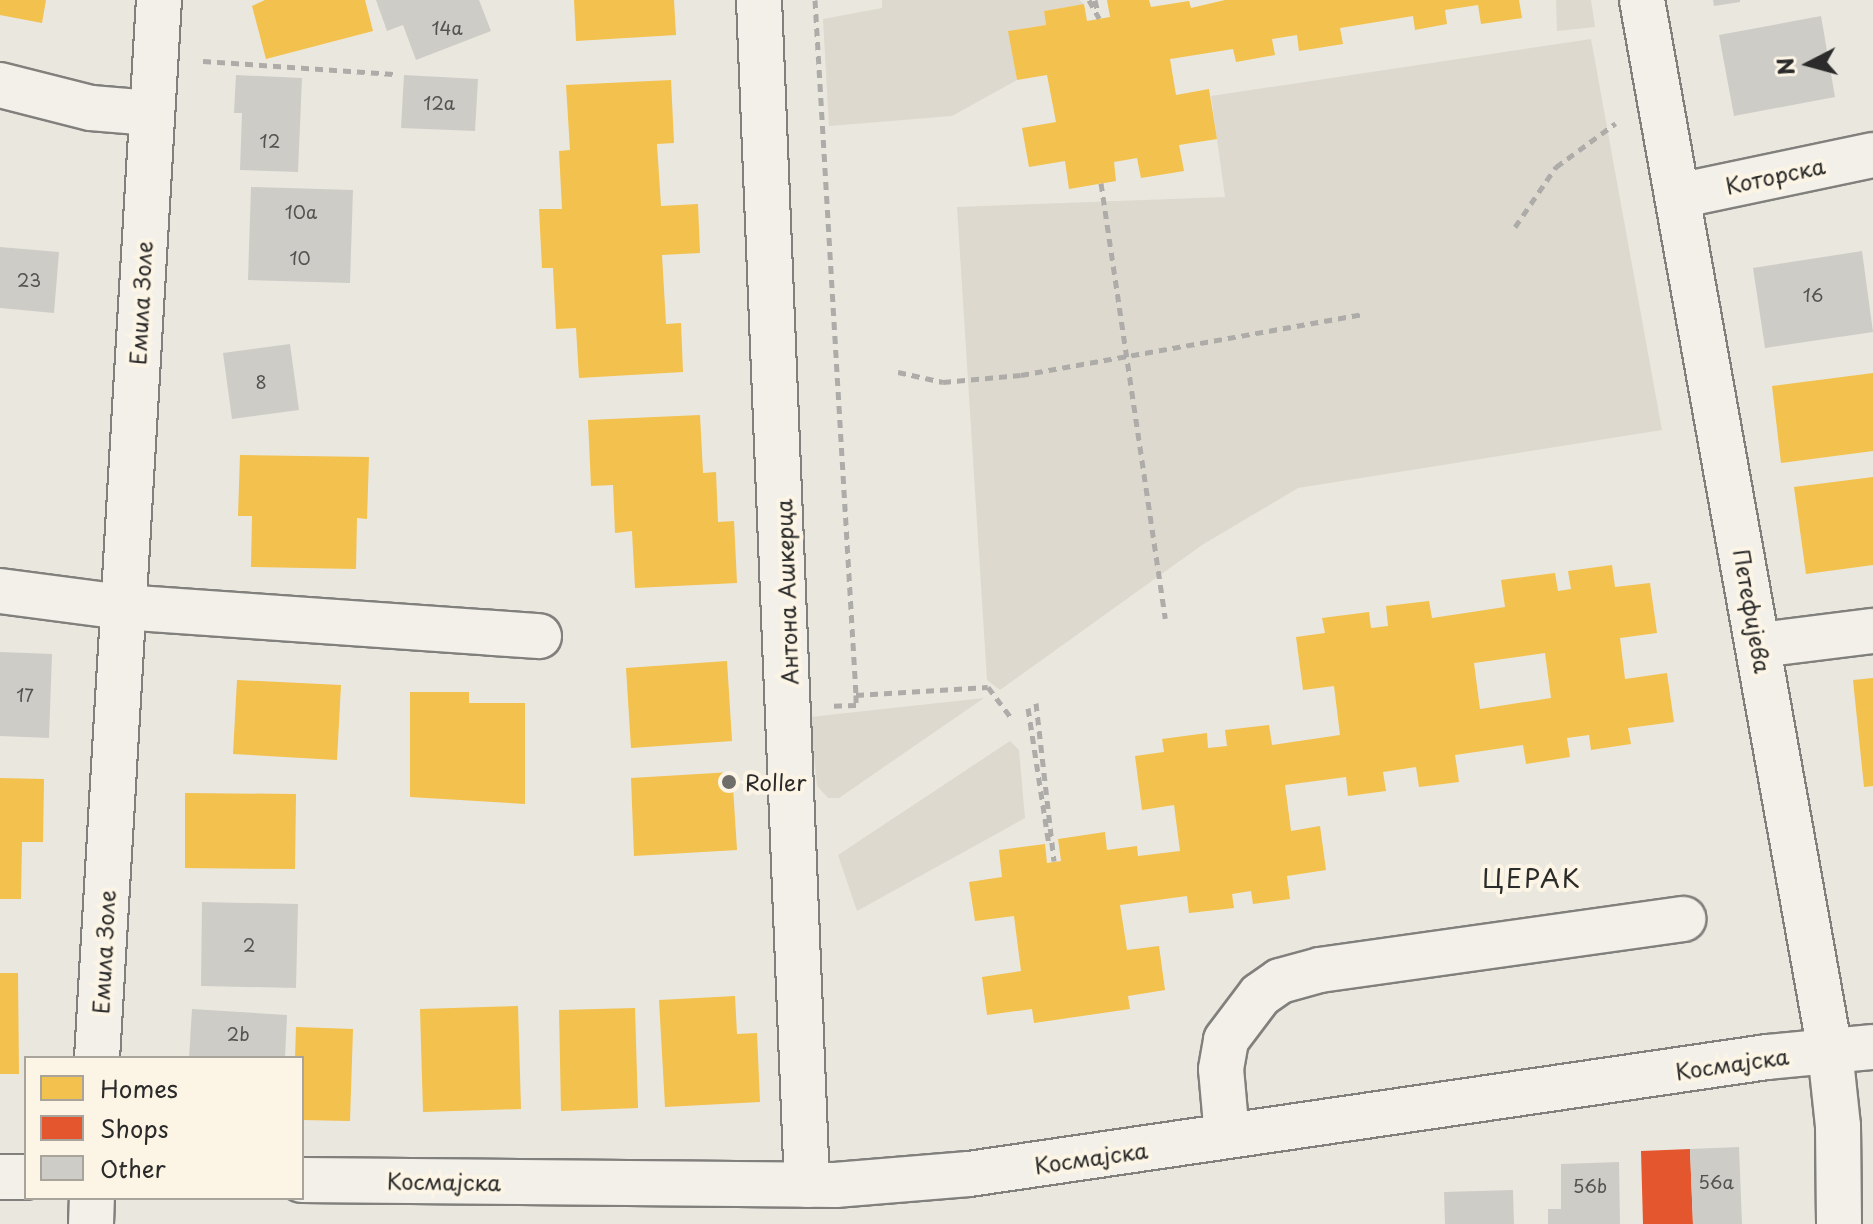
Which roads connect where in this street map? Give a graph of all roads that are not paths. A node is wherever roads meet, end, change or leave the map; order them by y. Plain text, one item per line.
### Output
1 (159, 0) edge
2 (759, 0) edge
3 (1642, 0) edge
4 (0, 85) edge
5 (151, 113) junction
6 (1873, 155) edge
7 (1678, 196) junction
8 (0, 591) edge
9 (122, 607) junction
10 (1873, 631) edge
11 (539, 636) dead end
12 (1760, 645) junction
13 (1683, 919) dead end
14 (1873, 1047) edge
15 (1830, 1051) junction
16 (97, 1056) edge
17 (1227, 1136) junction
18 (0, 1177) edge
19 (24, 1177) edge
20 (304, 1180) edge
21 (807, 1185) junction
22 (92, 1200) edge
23 (91, 1224) edge
24 (1839, 1224) edge

1 - 5 street, Емила Золе
2 - 21 street, Антона Ашкерца
3 - 7 street, Петефијева
4 - 5 street
5 - 9 street, Емила Золе
6 - 7 street, Которска
7 - 12 street, Петефијева
8 - 9 street
9 - 11 street
9 - 16 street, Емила Золе
10 - 12 street
12 - 15 street, Петефијева
13 - 17 street
14 - 15 street, Космајска
15 - 17 street, Космајска
15 - 24 street, Петефијева
17 - 21 street, Космајска
18 - 19 street
20 - 21 street, Космајска
22 - 23 street

